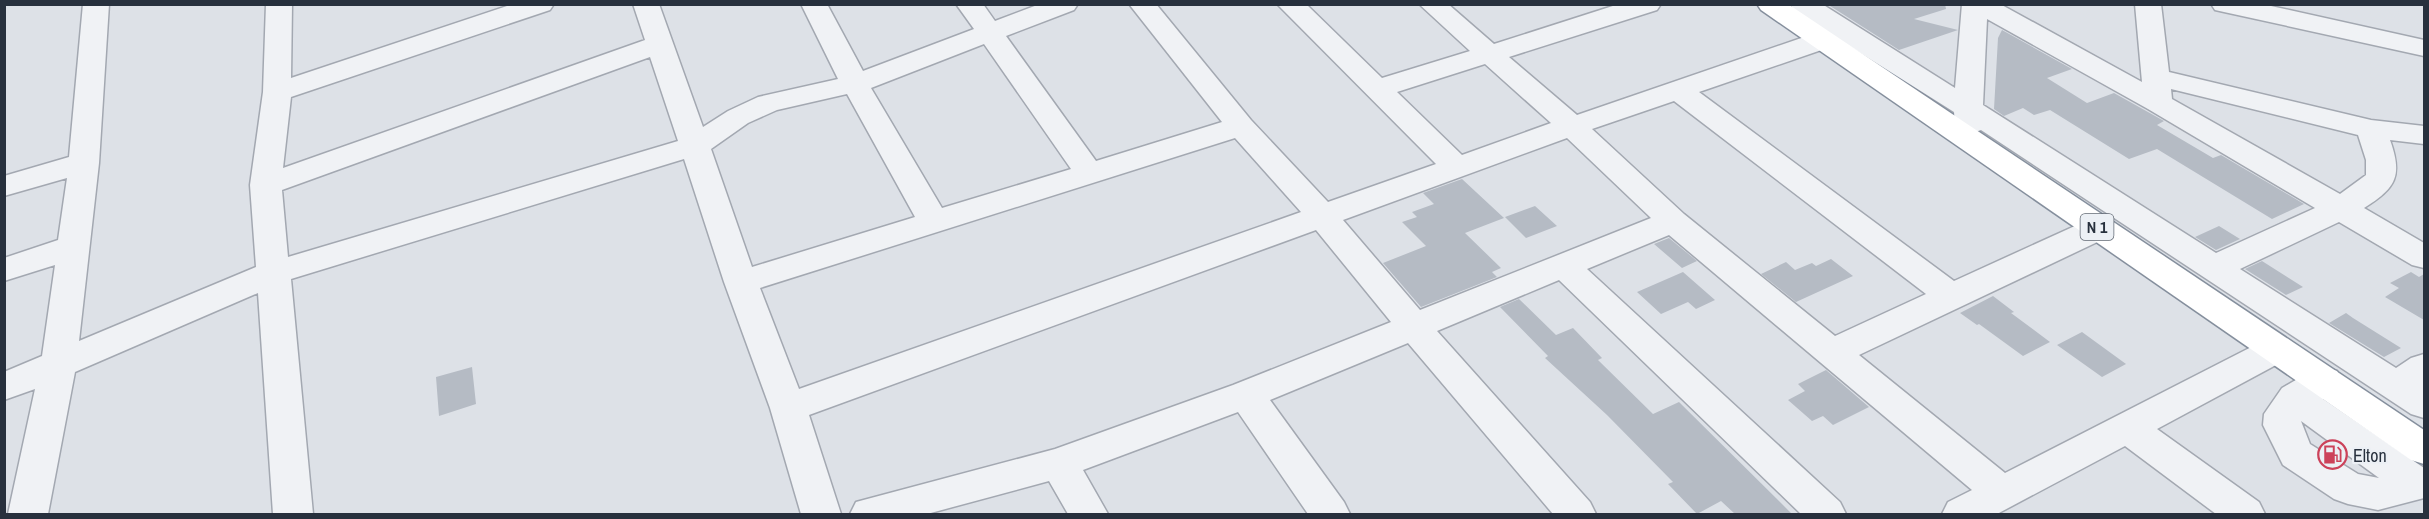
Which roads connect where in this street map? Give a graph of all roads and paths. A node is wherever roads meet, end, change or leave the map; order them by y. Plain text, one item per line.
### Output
1 (279, 4) edge
2 (541, 4) edge
3 (646, 4) edge
4 (814, 4) edge
5 (969, 4) edge
6 (1065, 4) edge
7 (1142, 4) edge
8 (1290, 4) edge
9 (1432, 4) edge
10 (1566, 4) edge
11 (1648, 4) edge
12 (1770, 4) edge
13 (1803, 4) edge
14 (1975, 4) edge
15 (1980, 4) edge
16 (2148, 4) edge
17 (2224, 4) edge
18 (97, 5) edge
19 (471, 15) edge
20 (1589, 23) junction
21 (989, 34) junction
22 (1823, 40) junction
23 (660, 44) junction
24 (2424, 48) edge
25 (1490, 54) junction
26 (855, 84) junction
27 (1378, 89) junction
28 (1678, 90) junction
29 (2157, 90) junction
30 (276, 92) junction
31 (1968, 108) junction
32 (1240, 126) junction
33 (1572, 126) junction
34 (2371, 129) junction
35 (2424, 135) edge
36 (1971, 142) junction
37 (695, 146) junction
38 (84, 163) junction
39 (1456, 167) junction
40 (1090, 174) junction
41 (266, 185) junction
42 (4, 186) edge
43 (2341, 209) junction
44 (1322, 215) junction
45 (1673, 221) junction
46 (934, 223) junction
47 (2099, 228) junction
48 (72, 247) junction
49 (2416, 250) edge
50 (1564, 266) junction
51 (2214, 267) junction
52 (4, 270) edge
53 (273, 273) junction
54 (741, 282) junction
55 (1952, 297) junction
56 (1414, 327) junction
57 (2277, 349) junction
58 (1830, 353) junction
59 (59, 362) junction
60 (2415, 386) edge
61 (4, 387) edge
62 (2310, 389) junction
63 (1246, 395) junction
64 (788, 408) junction
65 (2127, 427) junction
66 (2424, 449) edge
67 (1059, 463) junction
68 (2421, 484) edge
69 (2002, 494) junction
70 (28, 514) edge
71 (293, 514) edge
72 (821, 514) edge
73 (870, 514) edge
74 (1088, 514) edge
75 (1330, 514) edge
76 (1576, 514) edge
77 (1826, 514) edge
78 (1962, 514) edge
79 (2245, 514) edge

1 - 30 street
2 - 19 street
3 - 23 street
4 - 26 street
5 - 21 street
6 - 21 street
7 - 32 street
8 - 27 street
9 - 25 street
10 - 20 street
11 - 20 street
12 - 22 highway, N 1
13 - 31 street
14 - 31 street
15 - 29 street
16 - 29 street
17 - 24 street
18 - 38 street
19 - 30 street
20 - 25 street
21 - 26 street
21 - 40 street
22 - 28 street
22 - 36 highway, N 1
23 - 37 street
23 - 41 street
25 - 27 street
25 - 33 street
26 - 37 street
26 - 46 street
27 - 39 street
28 - 33 street
28 - 55 street
29 - 34 street
29 - 43 street
30 - 41 street
31 - 36 street
31 - 51 street
32 - 40 street
32 - 44 street
33 - 39 street
33 - 45 street
34 - 35 street
34 - 43 street
36 - 47 highway, N 1
37 - 53 street
37 - 54 street
38 - 42 street
38 - 48 street
39 - 44 street
40 - 46 street
41 - 53 street
43 - 49 street
43 - 51 street
44 - 56 street
44 - 64 street
45 - 50 street
45 - 58 street
46 - 54 street
47 - 55 street
47 - 57 highway, N 1
48 - 52 street
48 - 59 street
50 - 56 street
50 - 77 street
51 - 60 street
53 - 59 street
53 - 71 street
54 - 64 street
55 - 58 street
56 - 63 street
56 - 76 street
57 - 62 highway, N 1
57 - 65 street
58 - 69 street
59 - 61 street
59 - 70 street
62 - 66 highway, N 1
62 - 68 street
63 - 67 street
63 - 75 street
64 - 72 street
65 - 69 street
65 - 79 street
67 - 73 street
67 - 74 street
69 - 78 street

